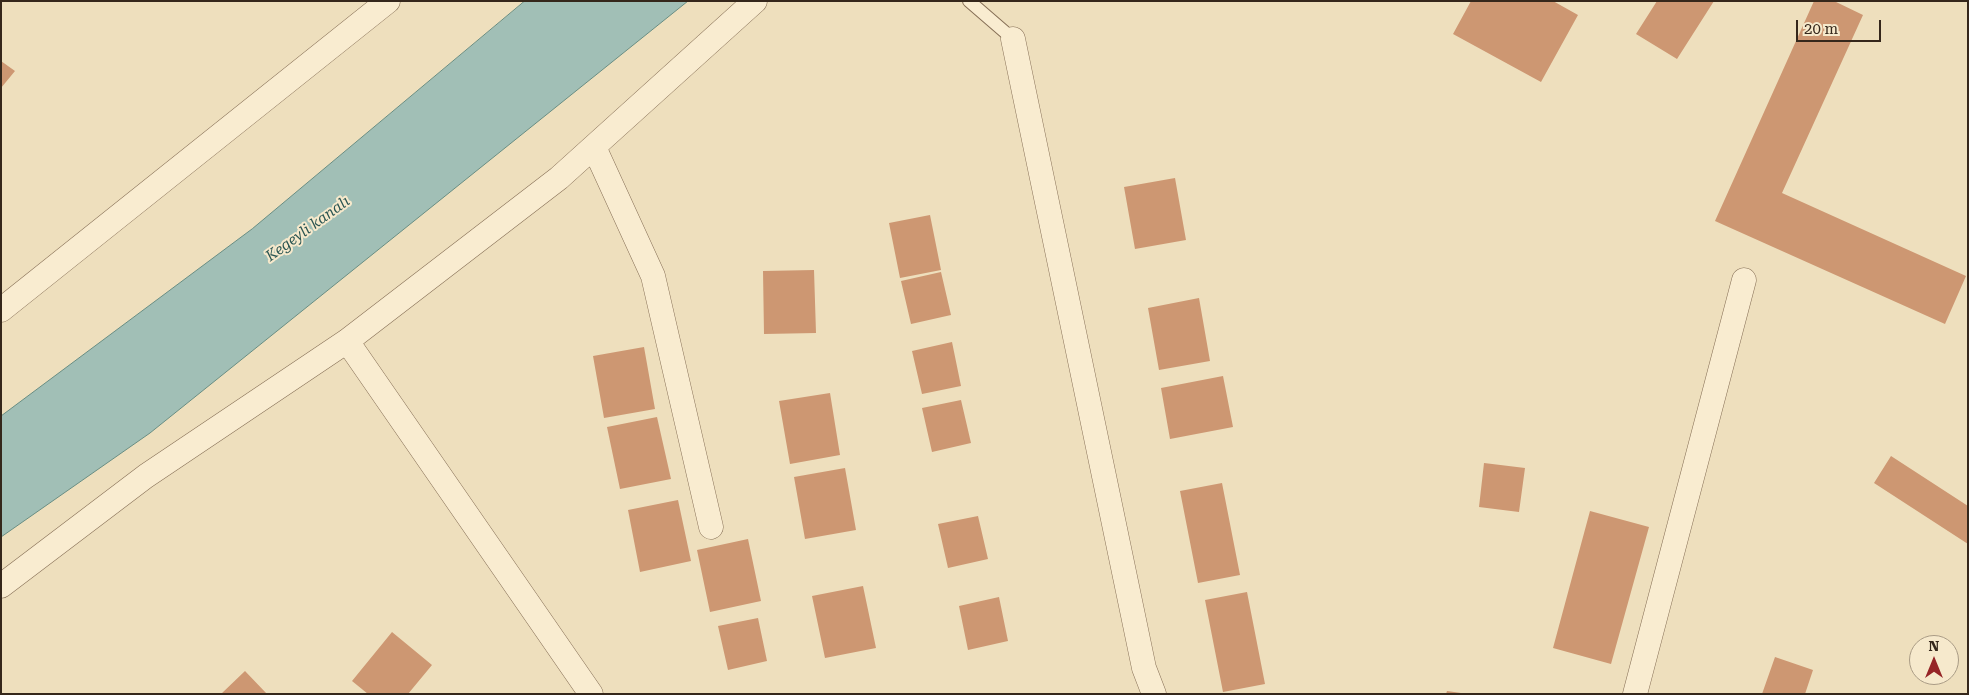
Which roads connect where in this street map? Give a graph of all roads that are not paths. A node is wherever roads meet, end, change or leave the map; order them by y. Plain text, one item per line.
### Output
1 (388, 1) edge
2 (755, 1) edge
3 (969, 1) edge
4 (1012, 39) joint
5 (594, 147) junction
6 (1744, 280) dead end
7 (1, 310) edge
8 (347, 341) junction
9 (711, 527) dead end
10 (1, 586) edge
11 (591, 694) edge
12 (1154, 694) edge
13 (1635, 694) edge

1 - 7 street
2 - 5 street
3 - 4 lane
4 - 12 street
5 - 8 street
5 - 9 street
6 - 13 street
8 - 10 street
8 - 11 street

